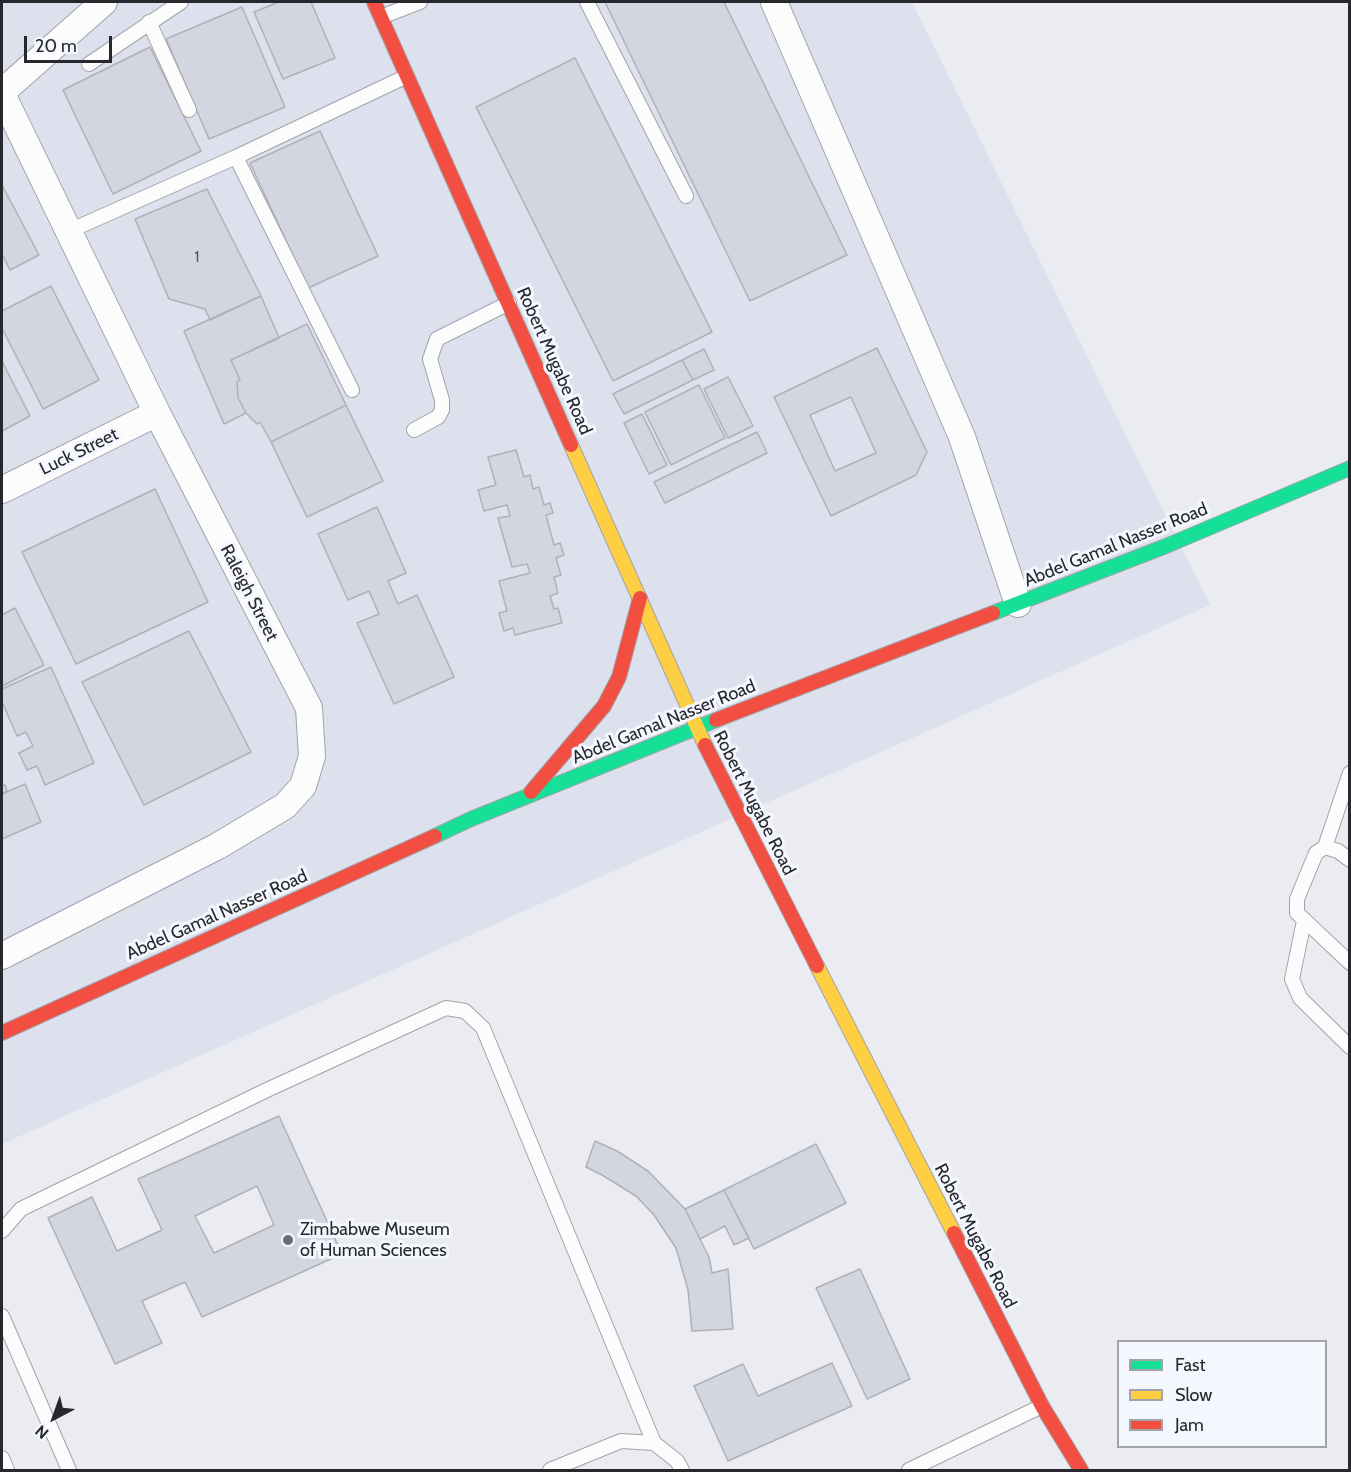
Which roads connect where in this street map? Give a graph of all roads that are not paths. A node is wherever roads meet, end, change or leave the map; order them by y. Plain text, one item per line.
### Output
1 (104, 2) edge
2 (181, 2) edge
3 (374, 2) edge
4 (420, 2) edge
5 (587, 2) edge
6 (774, 2) edge
7 (381, 17) junction
8 (149, 22) junction
9 (88, 64) dead end
10 (407, 76) junction
11 (2, 93) edge
12 (189, 110) dead end
13 (236, 157) junction
14 (686, 196) dead end
15 (69, 231) junction
16 (509, 303) junction
17 (352, 390) dead end
18 (157, 413) junction
19 (414, 430) dead end
20 (1350, 468) edge
21 (2, 490) edge
22 (640, 598) junction
23 (1018, 604) junction
24 (696, 728) junction
25 (1350, 773) edge
26 (526, 798) junction
27 (1325, 847) junction
28 (1350, 860) edge
29 (1304, 921) junction
30 (2, 956) edge
31 (1350, 963) edge
32 (2, 1033) edge
33 (1350, 1047) edge
34 (2, 1231) edge
35 (2, 1316) edge
36 (1041, 1406) junction
37 (654, 1443) junction
38 (2, 1458) edge
39 (63, 1469) edge
40 (7, 1470) edge
41 (550, 1470) edge
42 (682, 1470) edge
43 (909, 1470) edge
44 (1081, 1470) edge

1 - 11 street
2 - 8 lane
3 - 7 main road, Robert Mugabe Road
4 - 7 lane
5 - 14 lane
6 - 23 street
7 - 10 main road, Robert Mugabe Road
8 - 9 lane
8 - 12 lane
10 - 13 lane
10 - 16 main road, Robert Mugabe Road
11 - 15 street, Raleigh Street
13 - 15 lane
13 - 17 lane
15 - 18 street, Raleigh Street
16 - 19 lane
16 - 22 main road, Robert Mugabe Road
18 - 21 street, Luck Street
18 - 30 street, Raleigh Street
20 - 23 main road, Abdel Gamal Nasser Road
22 - 24 main road, Robert Mugabe Road
22 - 26 main road
23 - 24 main road, Abdel Gamal Nasser Road
24 - 26 main road, Abdel Gamal Nasser Road
24 - 36 main road, Robert Mugabe Road
25 - 27 lane
26 - 32 main road, Abdel Gamal Nasser Road
27 - 28 lane
27 - 29 lane
29 - 31 lane
29 - 33 lane
34 - 37 lane
35 - 39 lane
36 - 43 lane
36 - 44 main road, Robert Mugabe Road
37 - 41 lane
37 - 42 lane
38 - 40 lane

